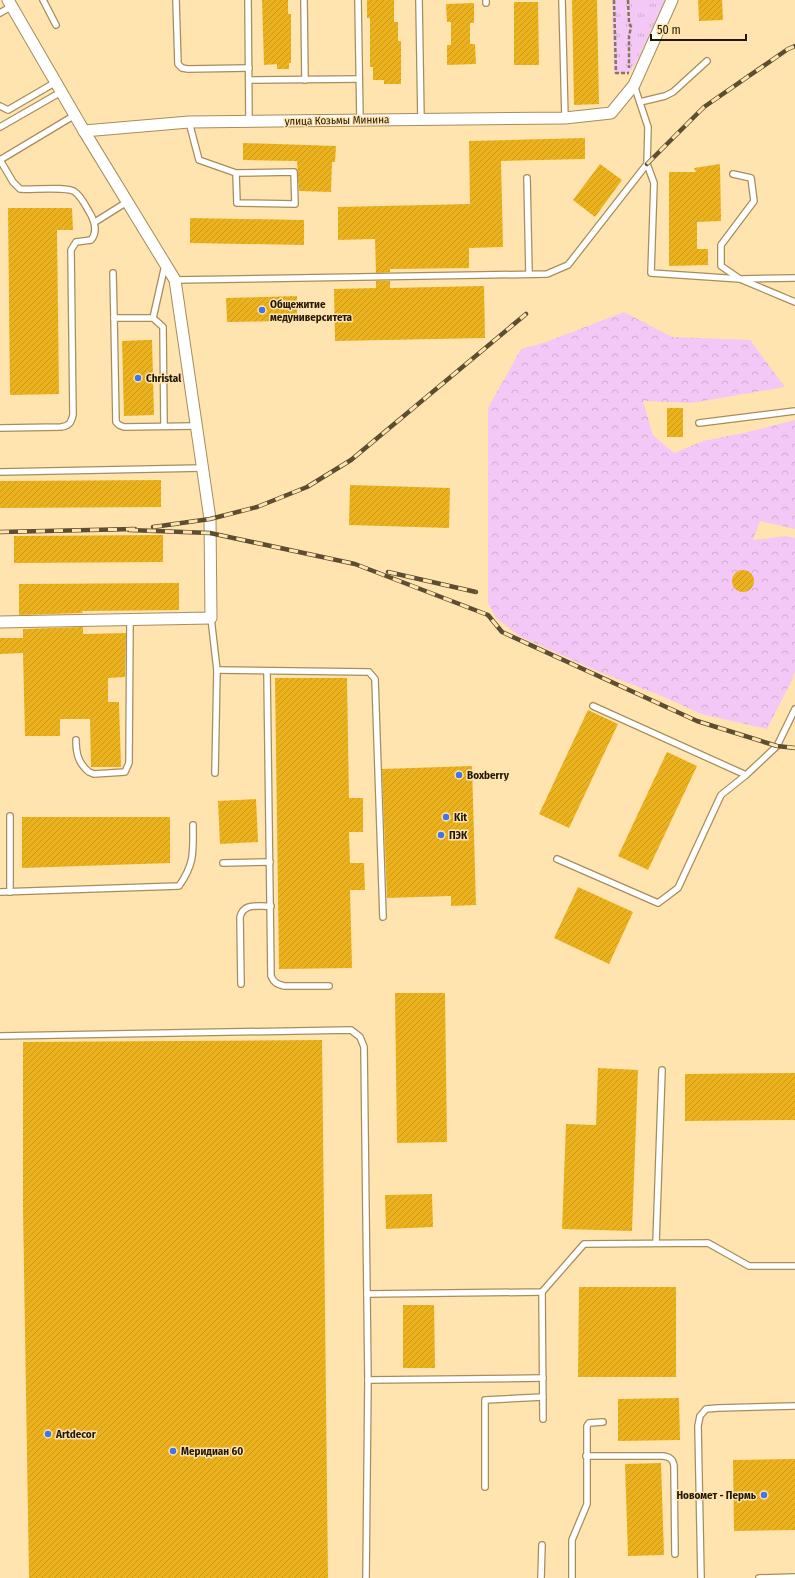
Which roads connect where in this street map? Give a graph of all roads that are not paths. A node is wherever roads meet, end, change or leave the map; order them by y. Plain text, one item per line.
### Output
1 (42, 0) edge
2 (176, 0) edge
3 (248, 0) edge
4 (304, 0) edge
5 (358, 0) edge
6 (419, 0) edge
7 (562, 0) edge
8 (672, 0) edge
9 (10, 3) edge
10 (0, 13) edge
11 (56, 25) dead end
12 (707, 61) dead end
13 (249, 68) junction
14 (359, 79) junction
15 (249, 80) junction
16 (305, 80) junction
17 (634, 85) junction
18 (59, 87) junction
19 (640, 102) junction
20 (0, 106) edge
21 (75, 116) junction
22 (565, 118) junction
23 (360, 120) junction
24 (421, 120) junction
25 (190, 122) junction
26 (249, 122) junction
27 (0, 127) edge
28 (84, 130) junction
29 (0, 160) edge
30 (647, 164) junction
31 (236, 173) junction
32 (733, 174) dead end
33 (526, 178) dead end
34 (127, 202) junction
35 (95, 222) junction
36 (165, 265) junction
37 (113, 274) dead end
38 (529, 274) junction
39 (795, 278) edge
40 (740, 279) junction
41 (174, 280) junction
42 (795, 302) edge
43 (114, 318) junction
44 (153, 318) junction
45 (795, 411) edge
46 (699, 423) dead end
47 (164, 426) junction
48 (196, 426) junction
49 (0, 428) edge
50 (203, 468) junction
51 (0, 472) edge
52 (211, 618) junction
53 (130, 620) junction
54 (0, 622) edge
55 (217, 670) junction
56 (267, 672) junction
57 (593, 706) dead end
58 (795, 709) edge
59 (76, 740) dead end
60 (215, 773) dead end
61 (746, 775) junction
62 (10, 816) dead end
63 (193, 825) dead end
64 (557, 859) dead end
65 (270, 862) junction
66 (223, 863) dead end
67 (0, 892) edge
68 (10, 892) junction
69 (270, 906) junction
70 (383, 917) dead end
71 (241, 984) dead end
72 (329, 986) dead end
73 (0, 1036) edge
74 (662, 1070) dead end
75 (656, 1244) junction
76 (795, 1266) edge
77 (542, 1292) junction
78 (367, 1294) junction
79 (543, 1378) junction
80 (368, 1380) junction
81 (543, 1397) junction
82 (795, 1406) edge
83 (543, 1419) dead end
84 (603, 1422) dead end
85 (586, 1456) junction
86 (485, 1487) dead end
87 (542, 1544) dead end
88 (675, 1554) dead end
89 (795, 1577) edge
90 (366, 1578) edge
91 (542, 1578) edge
92 (572, 1578) edge
93 (701, 1578) edge
94 (759, 1578) edge

1 - 11 lane
2 - 13 lane
3 - 13 lane
4 - 16 lane
5 - 14 lane
6 - 24 lane
7 - 22 lane
8 - 17 street, улица Козьмы Минина
9 - 10 lane
9 - 18 street
12 - 19 lane
13 - 15 lane
14 - 16 lane
14 - 23 lane
15 - 16 lane
15 - 26 lane
17 - 19 lane
17 - 22 street, улица Козьмы Минина
18 - 20 lane
18 - 21 street
18 - 27 lane
19 - 30 lane
21 - 28 street
21 - 29 lane
22 - 24 street, улица Козьмы Минина
23 - 24 street, улица Козьмы Минина
23 - 26 street, улица Козьмы Минина
25 - 26 street, улица Козьмы Минина
25 - 28 street, улица Козьмы Минина
25 - 31 lane
28 - 34 street
29 - 35 lane
30 - 38 lane
30 - 40 lane
31 - 31 lane
32 - 40 lane
33 - 38 lane
34 - 35 lane
34 - 36 street
35 - 49 lane
36 - 41 street
36 - 44 lane
37 - 43 lane
38 - 41 lane
39 - 40 lane
40 - 42 lane
41 - 48 street
43 - 44 lane
43 - 47 lane
44 - 47 lane
45 - 46 lane
47 - 48 lane
48 - 50 street
50 - 51 lane
50 - 52 street
52 - 53 street
52 - 55 lane
53 - 54 street
53 - 59 lane
55 - 56 lane
55 - 60 lane
56 - 65 lane
56 - 70 lane
57 - 61 lane
58 - 61 lane
61 - 64 lane
62 - 68 lane
63 - 68 lane
65 - 66 lane
65 - 69 lane
67 - 68 lane
69 - 71 lane
69 - 72 lane
73 - 78 lane
74 - 75 lane
75 - 76 lane
75 - 77 lane
77 - 78 lane
77 - 79 lane
78 - 80 lane
79 - 80 lane
79 - 81 lane
80 - 90 lane
81 - 83 lane
81 - 86 lane
82 - 93 lane
84 - 85 lane
85 - 88 lane
85 - 92 lane
87 - 91 lane
89 - 94 lane

